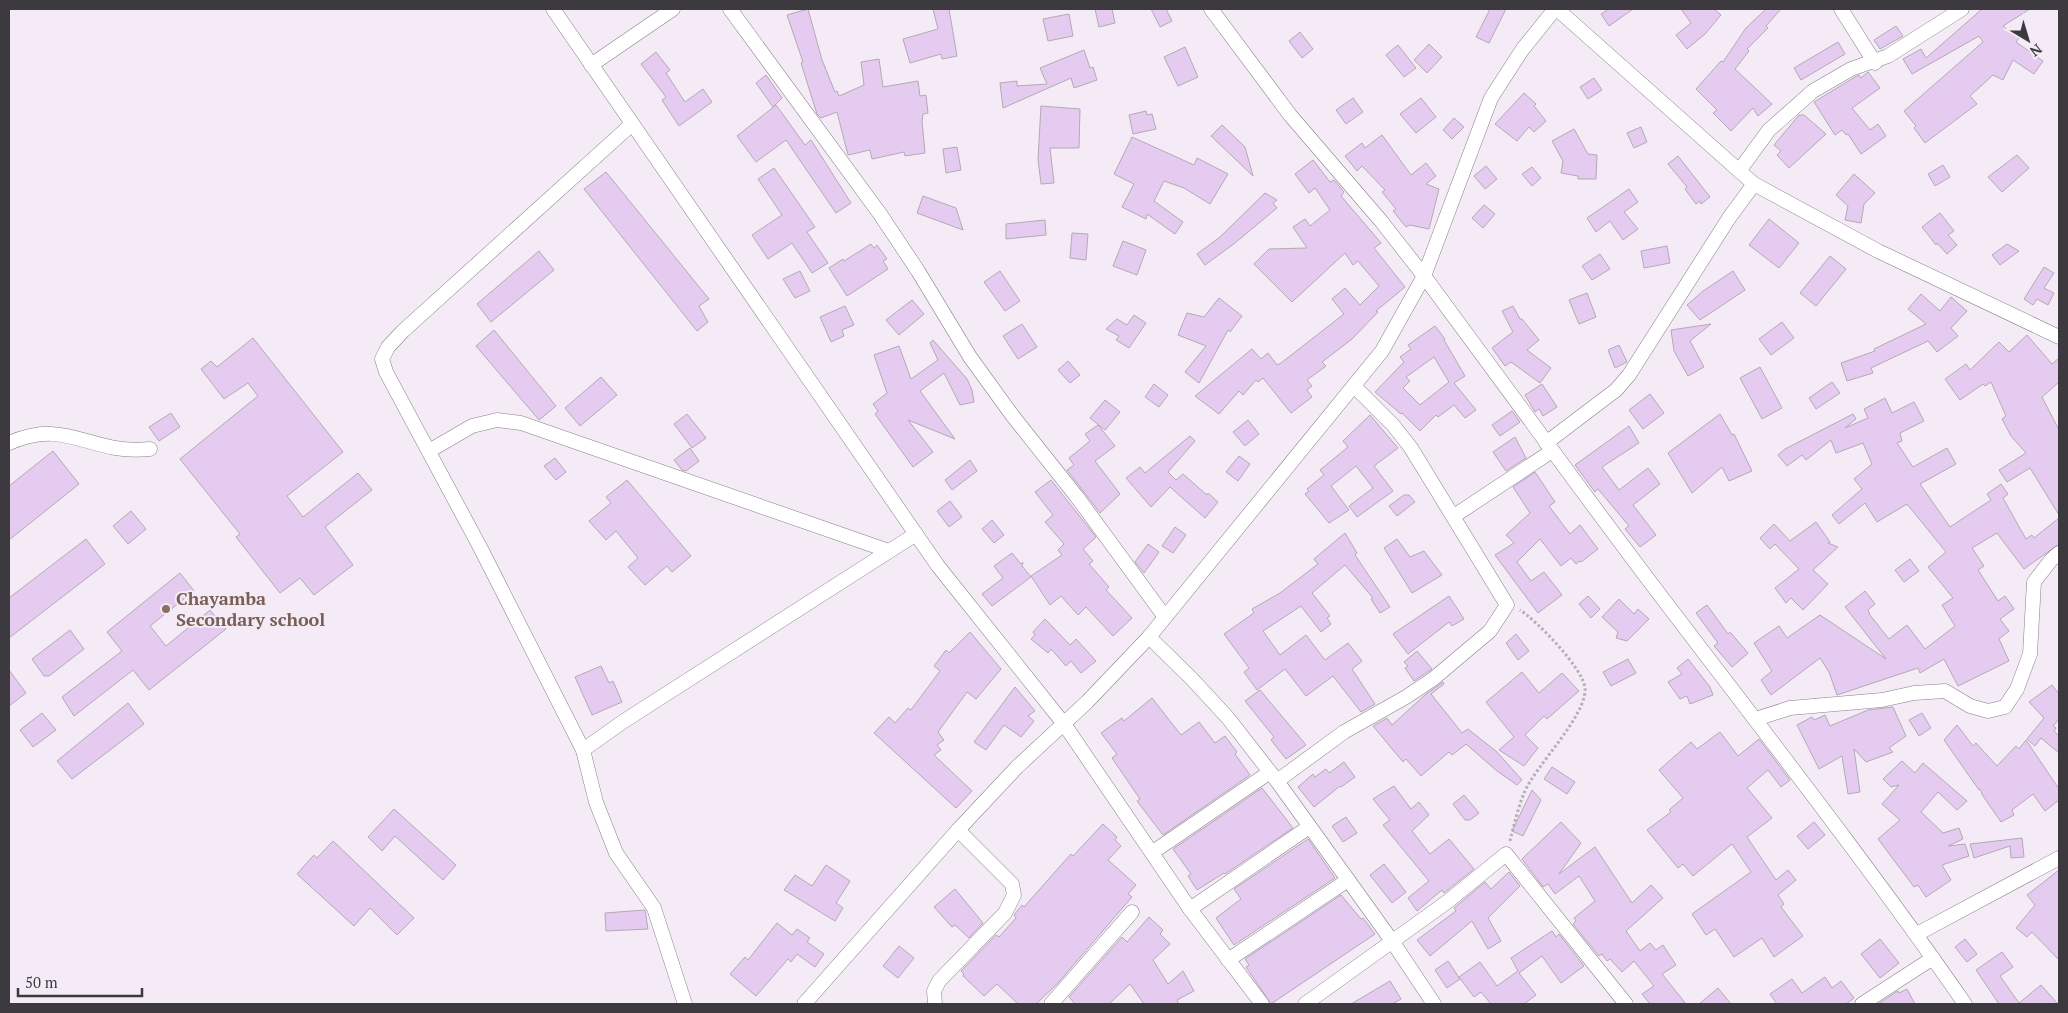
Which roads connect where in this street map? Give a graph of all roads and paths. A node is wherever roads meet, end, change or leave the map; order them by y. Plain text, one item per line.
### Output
1 (553, 9) edge
2 (673, 9) edge
3 (730, 9) edge
4 (1211, 9) edge
5 (1556, 9) edge
6 (1841, 9) edge
7 (1962, 9) edge
8 (1875, 63) junction
9 (591, 66) junction
10 (632, 124) junction
11 (1739, 171) junction
12 (1754, 184) junction
13 (1424, 276) junction
14 (2059, 337) edge
15 (1354, 386) junction
16 (9, 443) edge
17 (1549, 447) junction
18 (150, 449) dead end
19 (428, 451) junction
20 (1454, 516) junction
21 (916, 534) junction
22 (889, 551) junction
23 (2059, 553) edge
24 (1507, 605) junction
25 (1165, 617) junction
26 (1149, 637) junction
27 (1756, 719) junction
28 (1064, 724) junction
29 (583, 750) junction
30 (1274, 777) junction
31 (1309, 827) junction
32 (958, 830) junction
33 (1153, 852) junction
34 (1506, 854) junction
35 (2059, 858) edge
36 (1348, 880) junction
37 (1190, 909) junction
38 (1132, 912) dead end
39 (1917, 934) junction
40 (1392, 941) junction
41 (1933, 958) junction
42 (1228, 960) junction
43 (685, 1004) edge
44 (804, 1004) edge
45 (936, 1004) edge
46 (1051, 1004) edge
47 (1262, 1004) edge
48 (1305, 1004) edge
49 (1434, 1004) edge
50 (1626, 1004) edge
51 (1862, 1004) edge
52 (1966, 1004) edge

1 - 9 street
2 - 9 street
3 - 25 street
4 - 13 street
5 - 11 street
5 - 13 street
6 - 8 street
7 - 8 street
8 - 11 street
9 - 10 street
10 - 19 street
10 - 21 street
11 - 12 street
12 - 14 street
12 - 17 street
13 - 15 street
13 - 17 street
15 - 20 street
15 - 25 street
16 - 18 street
17 - 20 street
17 - 27 street
19 - 22 street
19 - 29 street
20 - 24 street
21 - 22 street
21 - 28 street
22 - 29 street
23 - 27 street
24 - 30 street
24 - 34 path
25 - 26 street
26 - 28 street
26 - 30 street
27 - 39 street
28 - 32 street
28 - 33 street
29 - 43 street
30 - 31 street
30 - 33 street
31 - 36 street
31 - 37 street
32 - 44 street
32 - 45 street
33 - 37 street
34 - 40 street
34 - 50 street
35 - 39 street
36 - 40 street
36 - 42 street
37 - 42 street
38 - 46 street
39 - 41 street
40 - 48 street
40 - 49 street
41 - 51 street
41 - 52 street
42 - 47 street

